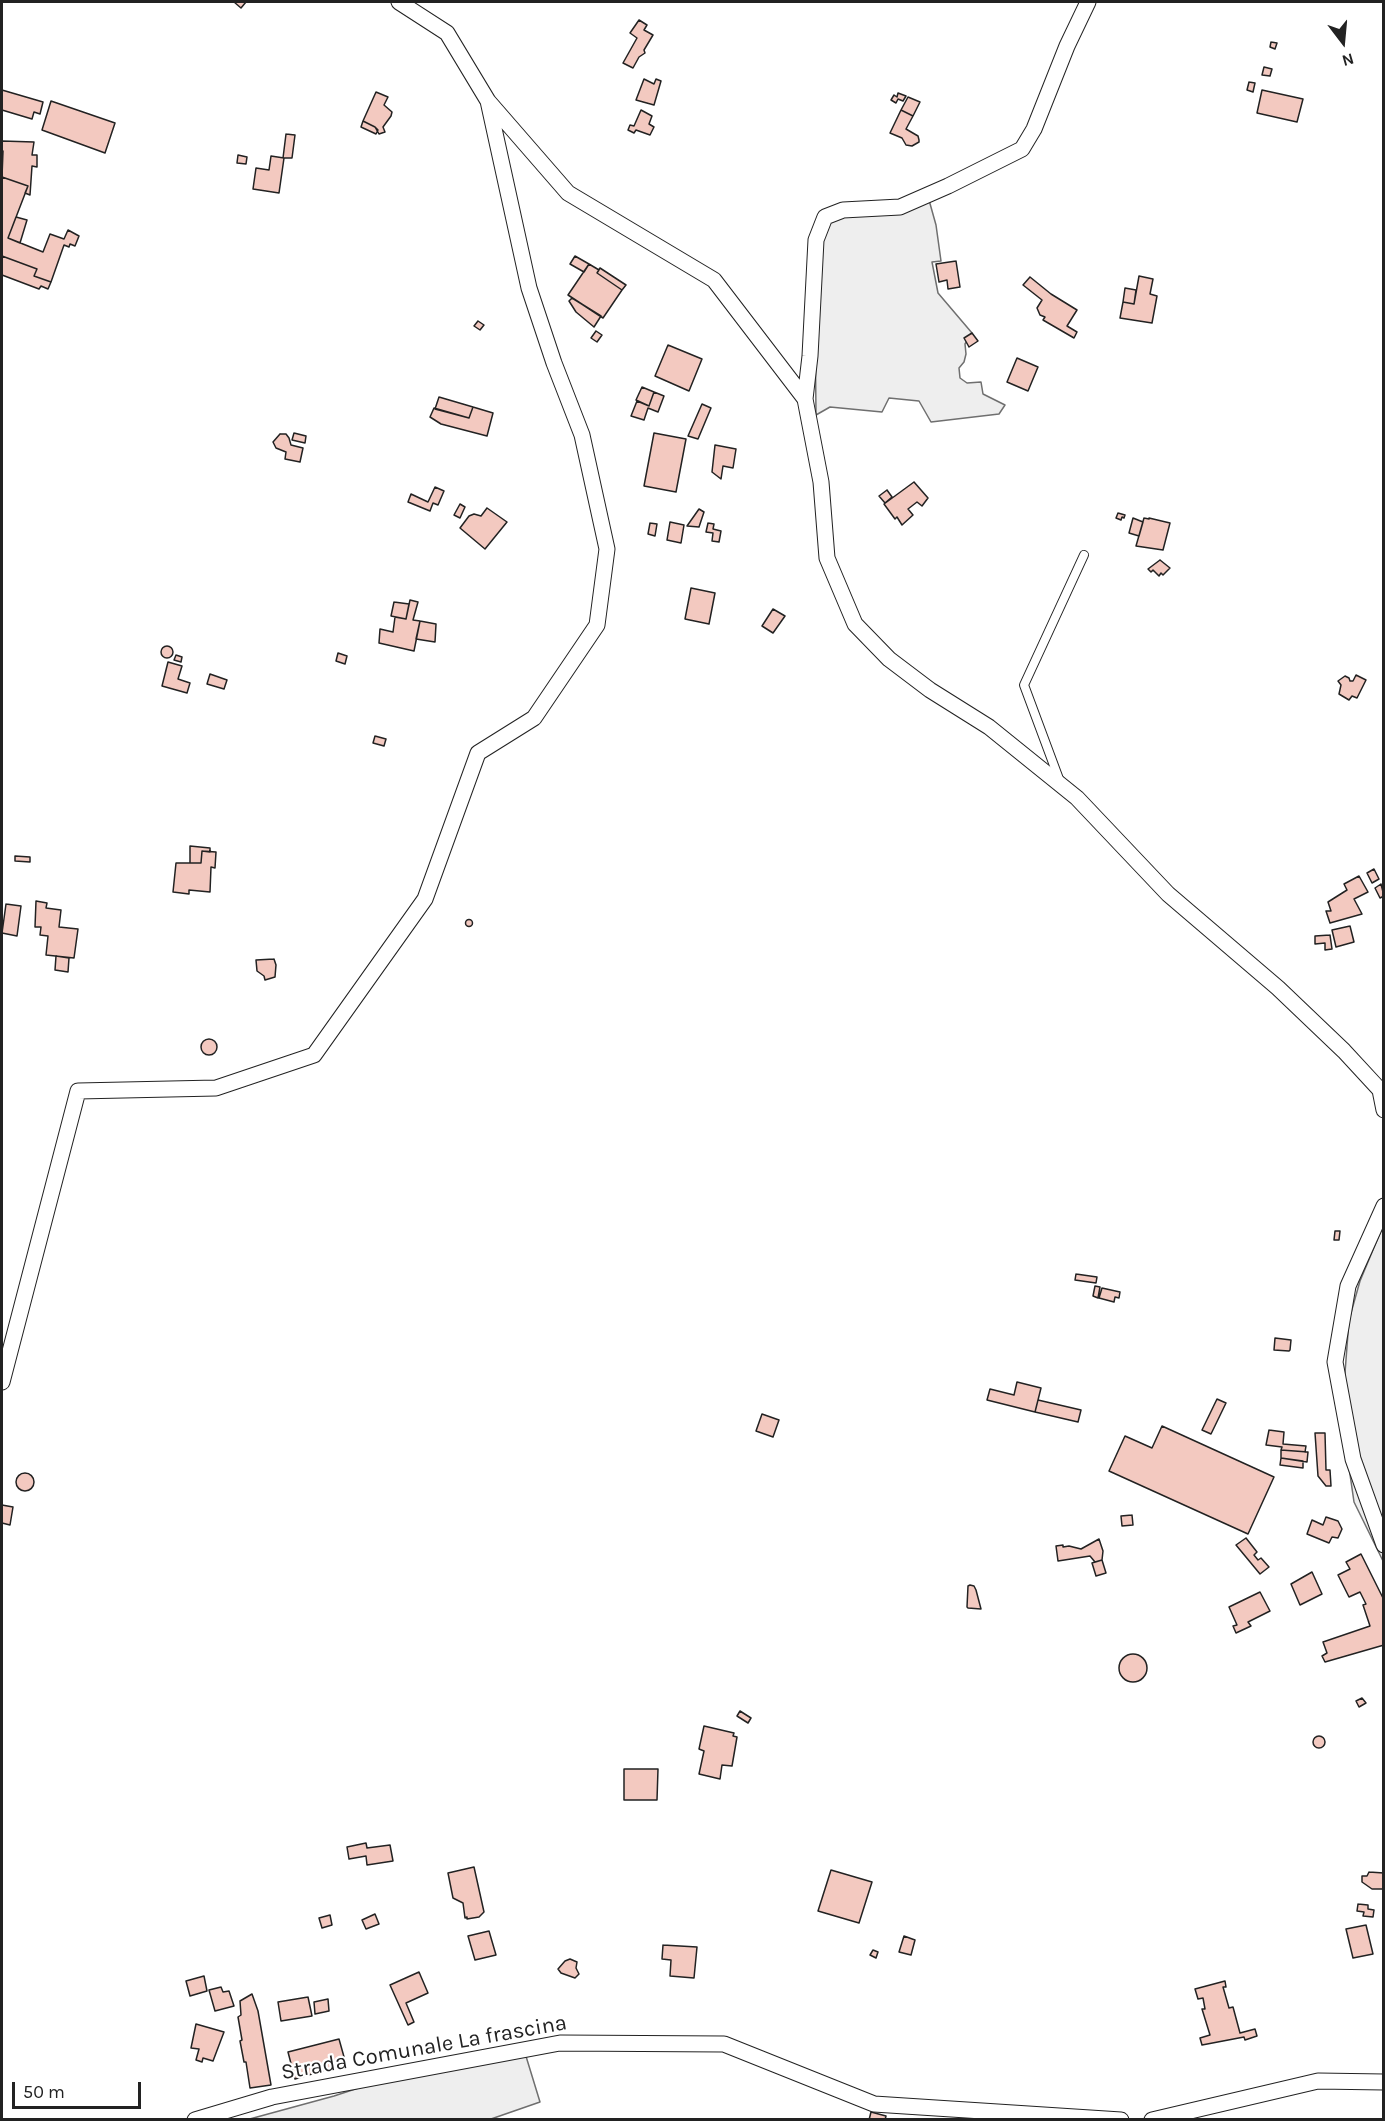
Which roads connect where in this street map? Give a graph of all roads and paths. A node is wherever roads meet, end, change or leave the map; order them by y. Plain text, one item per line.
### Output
1 (399, 2) edge
2 (1088, 2) edge
3 (488, 101) junction
4 (805, 399) junction
5 (1084, 555) dead end
6 (1062, 786) junction
7 (1383, 1110) edge
8 (1383, 1206) edge
9 (2, 1382) edge
10 (1383, 1545) edge
11 (1383, 2082) edge
12 (195, 2120) edge
13 (1121, 2120) edge
14 (1152, 2120) edge

1 - 3 street
2 - 4 street
3 - 4 street
3 - 9 street
4 - 6 street
5 - 6 lane
6 - 7 street
8 - 10 street
11 - 14 street
12 - 13 street, Strada Comunale La frascina

